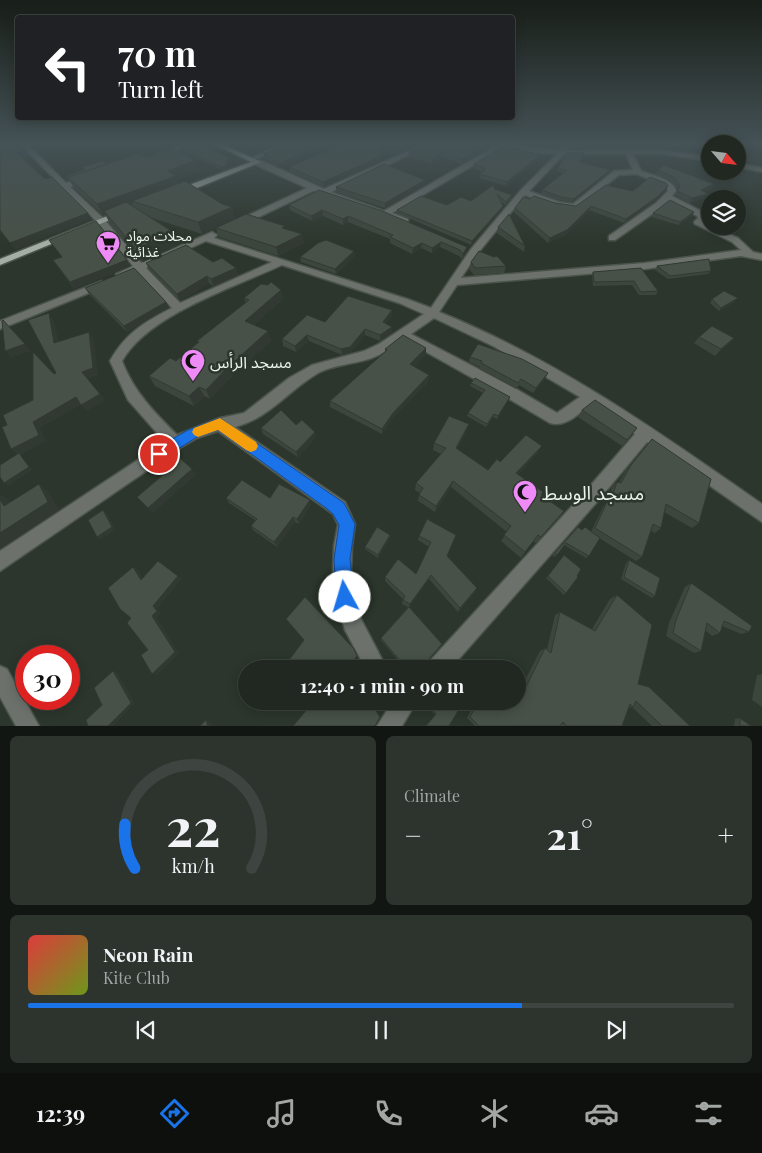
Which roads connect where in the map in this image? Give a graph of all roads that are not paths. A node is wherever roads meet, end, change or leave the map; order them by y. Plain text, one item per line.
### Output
1 (56, 177) edge
2 (93, 177) edge
3 (215, 177) edge
4 (290, 177) edge
5 (357, 177) edge
6 (448, 177) edge
7 (538, 177) edge
8 (611, 177) edge
9 (649, 177) edge
10 (65, 186) junction
11 (312, 188) junction
12 (326, 191) junction
13 (524, 192) junction
14 (166, 196) edge
15 (667, 197) junction
16 (129, 210) edge
17 (386, 213) junction
18 (101, 221) junction
19 (413, 224) edge
20 (206, 238) junction
21 (612, 238) dead end
22 (749, 253) junction
23 (762, 257) edge
24 (1, 260) edge
25 (281, 262) junction
26 (140, 268) junction
27 (453, 282) junction
28 (179, 309) junction
29 (433, 313) junction
30 (0, 325) edge
31 (402, 334) junction
32 (589, 398) junction
33 (220, 424) junction
34 (645, 433) junction
35 (175, 443) junction
36 (762, 514) edge
37 (0, 562) edge
38 (373, 660) edge
39 (444, 660) edge
40 (2, 686) edge
41 (398, 710) edge
42 (28, 726) edge
43 (388, 726) edge

1 - 10 street
2 - 10 street
3 - 14 main road
4 - 11 street
5 - 12 street
6 - 17 street
7 - 13 street
8 - 13 street
9 - 15 street
10 - 18 street
11 - 12 street
11 - 20 street
12 - 17 street
13 - 27 street
15 - 21 street
15 - 22 street
16 - 18 main road
17 - 19 street
18 - 24 main road
18 - 26 street
20 - 25 street
20 - 26 street
22 - 23 street
22 - 27 street
25 - 28 street
25 - 29 street
26 - 28 street
26 - 30 street
27 - 29 street
28 - 35 street
29 - 31 street
29 - 32 street
31 - 32 street
31 - 33 street
32 - 34 street
33 - 35 street
33 - 38 street
34 - 36 street
34 - 39 street
35 - 37 street
40 - 42 street
41 - 43 street

